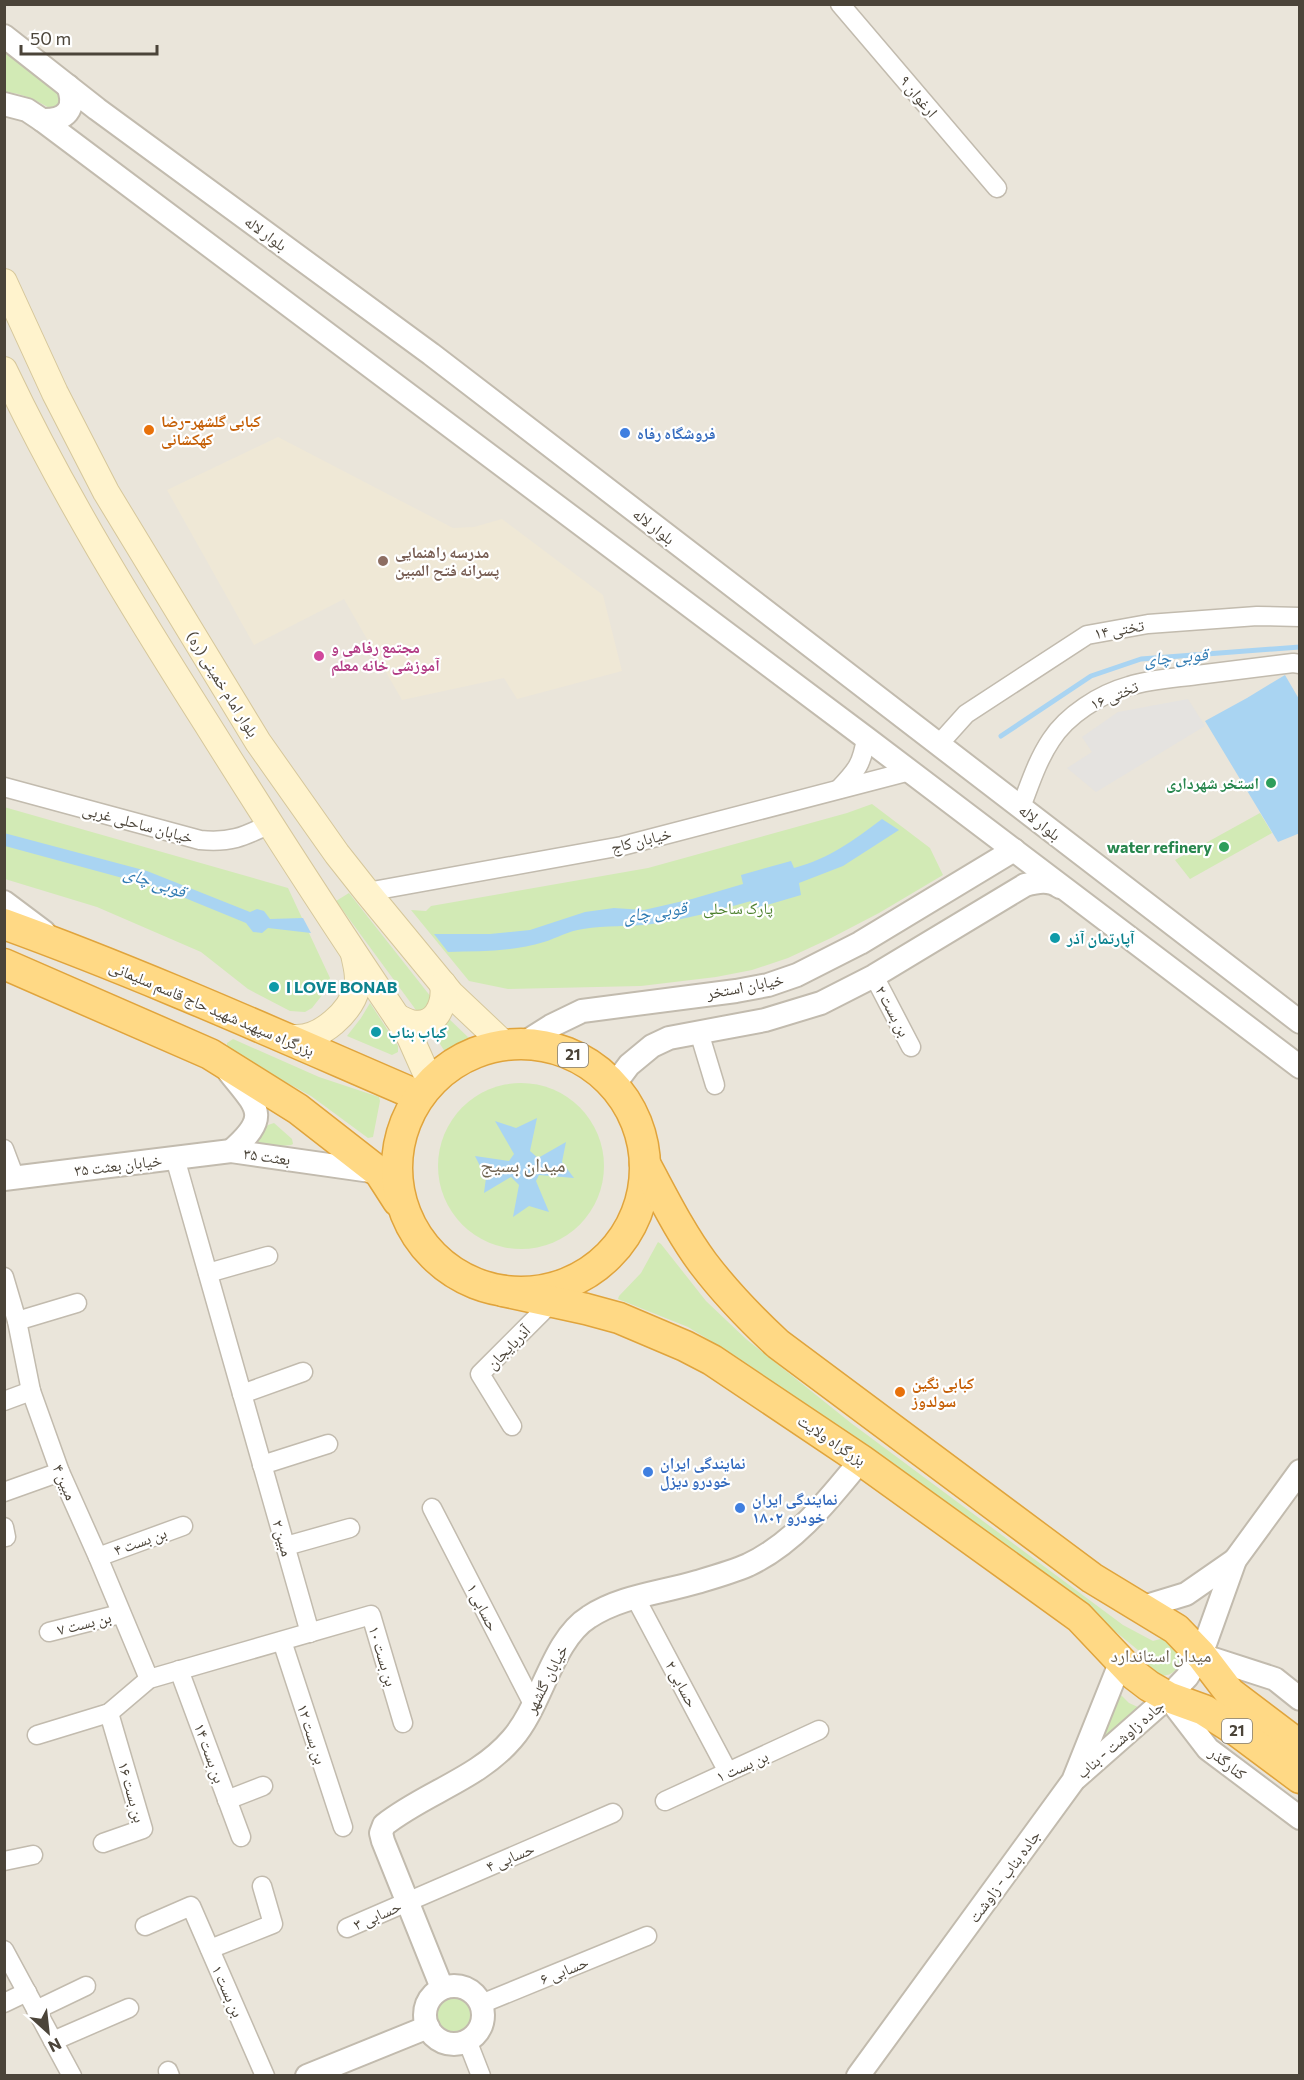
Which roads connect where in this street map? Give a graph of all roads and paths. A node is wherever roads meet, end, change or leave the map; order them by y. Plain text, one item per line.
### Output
1 (840, 4) edge
2 (4, 36) edge
3 (68, 86) junction
4 (4, 104) edge
5 (97, 109) junction
6 (42, 120) junction
7 (69, 140) junction
8 (997, 188) dead end
9 (4, 282) edge
10 (4, 370) edge
11 (1299, 617) edge
12 (1299, 664) edge
13 (866, 738) junction
14 (939, 744) junction
15 (910, 771) junction
16 (4, 787) edge
17 (839, 789) junction
18 (1021, 807) junction
19 (270, 824) junction
20 (1014, 850) junction
21 (983, 869) junction
22 (367, 892) junction
23 (1003, 897) junction
24 (1077, 898) junction
25 (4, 902) edge
26 (4, 924) edge
27 (60, 944) junction
28 (354, 954) junction
29 (4, 964) edge
30 (874, 976) junction
31 (443, 984) junction
32 (229, 1014) junction
33 (397, 1017) junction
34 (1299, 1022) edge
35 (699, 1032) junction
36 (280, 1036) junction
37 (514, 1044) junction
38 (911, 1047) dead end
39 (215, 1057) junction
40 (1299, 1067) edge
41 (614, 1085) junction
42 (715, 1085) dead end
43 (425, 1089) junction
44 (4, 1149) edge
45 (231, 1151) junction
46 (175, 1158) junction
47 (645, 1164) junction
48 (380, 1173) junction
49 (10, 1179) edge
50 (401, 1206) junction
51 (268, 1256) dead end
52 (208, 1273) junction
53 (4, 1277) edge
54 (503, 1291) junction
55 (552, 1302) junction
56 (76, 1303) dead end
57 (16, 1322) junction
58 (303, 1372) dead end
59 (31, 1390) junction
60 (242, 1394) junction
61 (4, 1401) edge
62 (512, 1426) dead end
63 (328, 1444) dead end
64 (861, 1460) junction
65 (262, 1465) junction
66 (1299, 1471) edge
67 (60, 1472) junction
68 (4, 1492) edge
69 (432, 1508) dead end
70 (183, 1526) dead end
71 (350, 1528) dead end
72 (286, 1546) junction
73 (98, 1557) junction
74 (1236, 1560) junction
75 (635, 1597) junction
76 (1140, 1608) junction
77 (120, 1614) junction
78 (49, 1632) dead end
79 (310, 1633) junction
80 (282, 1641) junction
81 (1201, 1655) junction
82 (1121, 1661) junction
83 (179, 1670) junction
84 (149, 1679) junction
85 (1168, 1697) junction
86 (1299, 1698) edge
87 (534, 1706) junction
88 (110, 1713) junction
89 (403, 1723) dead end
90 (819, 1730) dead end
91 (37, 1736) dead end
92 (1299, 1746) edge
93 (728, 1772) junction
94 (1299, 1778) edge
95 (1073, 1781) junction
96 (263, 1786) dead end
97 (227, 1800) junction
98 (665, 1801) dead end
99 (613, 1813) dead end
100 (1299, 1818) edge
101 (343, 1827) dead end
102 (241, 1837) dead end
103 (103, 1843) dead end
104 (33, 1855) dead end
105 (4, 1861) edge
106 (262, 1886) dead end
107 (408, 1901) junction
108 (145, 1926) dead end
109 (346, 1928) dead end
110 (647, 1936) dead end
111 (210, 1949) junction
112 (4, 1950) edge
113 (86, 1986) dead end
114 (442, 1989) junction
115 (27, 1992) junction
116 (4, 2003) edge
117 (481, 2004) junction
118 (129, 2008) dead end
119 (36, 2010) junction
120 (428, 2027) junction
121 (467, 2040) junction
122 (53, 2041) junction
123 (72, 2076) edge
124 (266, 2076) edge
125 (307, 2076) edge
126 (481, 2076) edge
127 (858, 2076) edge

1 - 8 street, ارغوان ۹
2 - 3 street, بلوار لاله
3 - 5 street, بلوار لاله
3 - 6 street
4 - 6 street
5 - 7 street
5 - 14 street, بلوار لاله
6 - 7 street
7 - 13 street
9 - 22 main road, بلوار امام خمینی (ره)
10 - 19 main road
11 - 14 street, تختی ۱۴
12 - 18 street, تختی ۱۶
13 - 15 street
13 - 17 street
14 - 18 street, بلوار لاله
15 - 17 street, خیابان کاج
15 - 20 street
16 - 19 street, خیابان ساحلی غربی
17 - 22 street, خیابان کاج
18 - 34 street, بلوار لاله
19 - 28 main road
20 - 21 street, خیابان استخر
20 - 24 street
21 - 23 street
21 - 37 street, خیابان استخر
22 - 31 main road, بلوار امام خمینی (ره)
23 - 24 street
23 - 30 street
24 - 40 street
25 - 27 street
26 - 27 highway, بزرگراه سپهبد شهید حاج قاسم سلیمانی
27 - 32 highway, بزرگراه سپهبد شهید حاج قاسم سلیمانی
28 - 33 main road
28 - 36 main road
29 - 39 highway, 21
30 - 35 street
30 - 38 street, بن بست ۲
31 - 33 main road
31 - 37 main road, بلوار امام خمینی (ره)
32 - 36 highway, بزرگراه سپهبد شهید حاج قاسم سلیمانی
32 - 39 highway
33 - 43 main road
35 - 41 street
35 - 42 street
36 - 43 highway, بزرگراه سپهبد شهید حاج قاسم سلیمانی
37 - 41 highway, 21
37 - 43 highway, 21
39 - 45 street, بعثت ۳۵
39 - 48 highway, 21
41 - 47 highway, 21
43 - 50 highway, 21
44 - 49 street
45 - 46 street, خیابان بعثت ۳۵
45 - 48 street, بعثت ۳۵
46 - 49 street, خیابان بعثت ۳۵
46 - 52 street, مبین ۲
47 - 54 highway, 21
47 - 76 highway, 21
48 - 50 highway, 21
50 - 54 highway, 21
51 - 52 street
52 - 60 street, مبین ۲
53 - 57 street, مبین ۴
54 - 55 highway, بزرگراه ولایت / 21
55 - 62 street, آذربایجان
55 - 64 highway, بزرگراه ولایت / 21
56 - 57 street
57 - 59 street, مبین ۴
58 - 60 street
59 - 61 street
59 - 67 street, مبین ۴
60 - 65 street, مبین ۲
63 - 65 street
64 - 75 street, خیابان گلشهر
64 - 82 highway, بزرگراه ولایت / 21
65 - 72 street, مبین ۲
66 - 74 street
67 - 68 street
67 - 73 street, مبین ۴
69 - 87 street, حسابی ۱
70 - 73 street, بن بست ۴
71 - 72 street
72 - 79 street, مبین ۲
73 - 77 street, مبین ۴
74 - 76 street
74 - 81 street, جاده زاوشت - بناب
75 - 87 street, خیابان گلشهر
75 - 93 street, حسابی ۲
76 - 81 highway, 21
77 - 78 street, بن بست ۷
77 - 84 street, مبین ۴
79 - 80 street
79 - 89 street, بن بست ۱۰
80 - 83 street
80 - 101 street, بن بست ۱۲
81 - 85 street, جاده زاوشت - بناب
81 - 86 street, 21
81 - 92 highway, 21
82 - 85 highway, 21
82 - 95 street, جاده بناب - زاوشت
83 - 84 street
83 - 97 street, بن بست ۱۴
84 - 88 street
85 - 94 highway, 21
85 - 95 street, جاده زاوشت - بناب
85 - 100 street, کنارگذر / 21
87 - 107 street, خیابان گلشهر
88 - 91 street
88 - 103 street, بن بست ۱۶
90 - 93 street, بن بست ۱
93 - 98 street, بن بست ۱
95 - 127 street, جاده بناب - زاوشت
96 - 97 street
97 - 102 street, بن بست ۱۴
99 - 107 street, حسابی ۴
104 - 105 street
106 - 111 street
107 - 109 street, حسابی ۳
107 - 114 street, خیابان گلشهر
108 - 111 street, بن بست ۱
110 - 117 street, حسابی ۶
111 - 124 street, بن بست ۱
112 - 115 street
113 - 119 street
114 - 117 street
114 - 120 street
115 - 116 street
115 - 119 street
117 - 121 street
118 - 122 street
119 - 122 street
120 - 121 street
120 - 125 street
121 - 126 street
122 - 123 street

